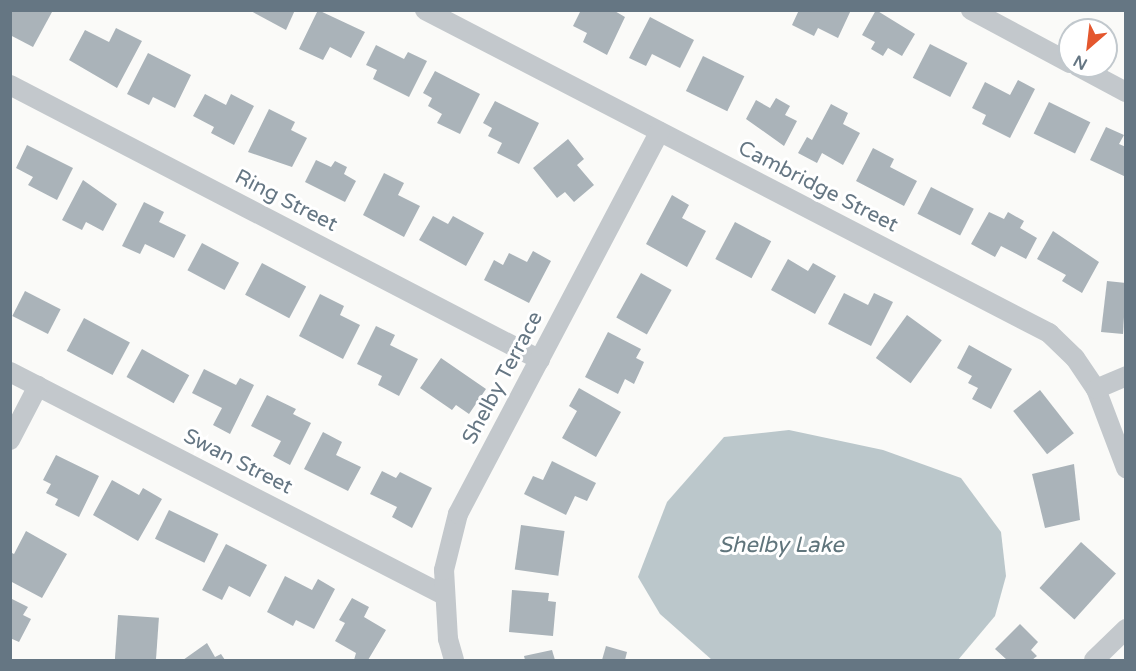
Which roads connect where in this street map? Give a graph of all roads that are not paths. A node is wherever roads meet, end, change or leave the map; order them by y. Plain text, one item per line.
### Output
1 (425, 10) edge
2 (971, 10) edge
3 (1058, 57) edge
4 (1099, 78) edge
5 (10, 85) edge
6 (1125, 92) edge
7 (659, 132) junction
8 (540, 360) junction
9 (10, 372) edge
10 (1125, 376) edge
11 (38, 386) junction
12 (1096, 389) junction
13 (10, 440) edge
14 (1125, 468) edge
15 (444, 595) junction
16 (1125, 629) edge
17 (454, 660) edge
18 (1094, 660) edge

1 - 7 street, Cambridge Street
2 - 3 street
4 - 6 street
5 - 8 street, Ring Street
7 - 8 street, Shelby Terrace
7 - 12 street, Cambridge Street
8 - 15 street, Shelby Terrace
9 - 11 street, Swan Street
10 - 12 street
11 - 13 street
11 - 15 street, Swan Street
12 - 14 street, Cambridge Street
15 - 17 street, Shelby Terrace
16 - 18 street

